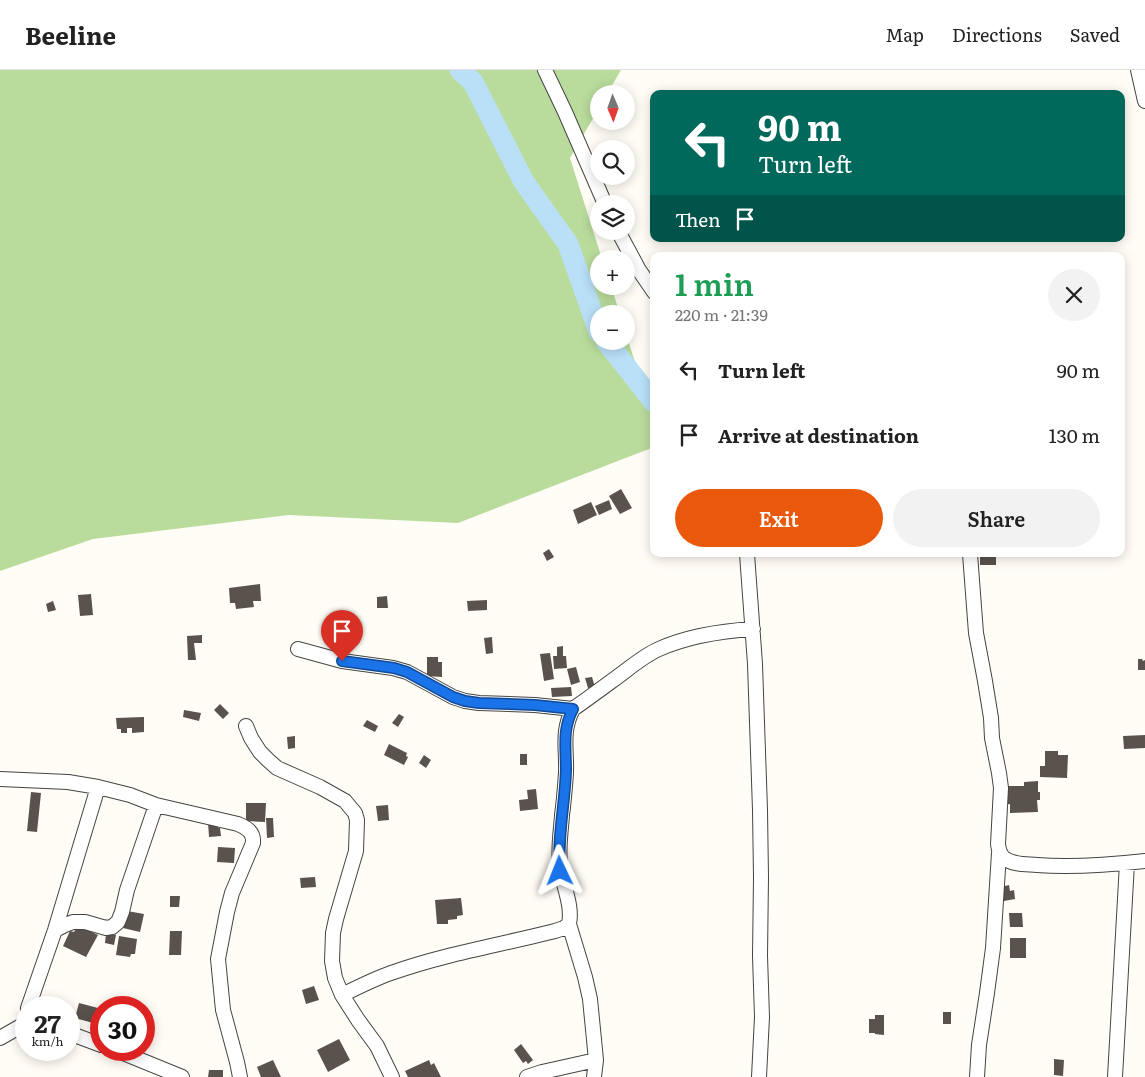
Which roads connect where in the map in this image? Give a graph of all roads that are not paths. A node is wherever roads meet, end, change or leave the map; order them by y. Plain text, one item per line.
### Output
1 (547, 70) edge
2 (1138, 70) edge
3 (1145, 100) edge
4 (601, 195) edge
5 (623, 240) edge
6 (650, 286) edge
7 (747, 557) edge
8 (970, 557) edge
9 (753, 629) junction
10 (298, 649) dead end
11 (573, 709) junction
12 (246, 726) dead end
13 (0, 779) edge
14 (98, 787) junction
15 (156, 805) junction
16 (999, 853) junction
17 (1145, 861) edge
18 (1128, 863) junction
19 (569, 924) junction
20 (55, 930) junction
21 (342, 995) junction
22 (32, 996) edge
23 (15, 1028) edge
24 (0, 1038) edge
25 (596, 1060) junction
26 (143, 1061) edge
27 (182, 1077) edge
28 (240, 1077) edge
29 (392, 1077) edge
30 (528, 1077) edge
31 (594, 1077) edge
32 (760, 1077) edge
33 (977, 1077) edge
34 (1115, 1077) edge

1 - 4 street
2 - 3 street
5 - 6 street
7 - 9 street
8 - 16 street
9 - 11 street
9 - 32 street
10 - 11 street
11 - 19 street
12 - 21 street
13 - 14 street
14 - 15 street
14 - 20 street
15 - 20 street
15 - 28 street
16 - 18 street
16 - 33 street
17 - 18 street
18 - 34 street
19 - 21 street
19 - 25 street
20 - 22 street
21 - 29 street
23 - 24 street
25 - 30 street
25 - 31 street
26 - 27 street

